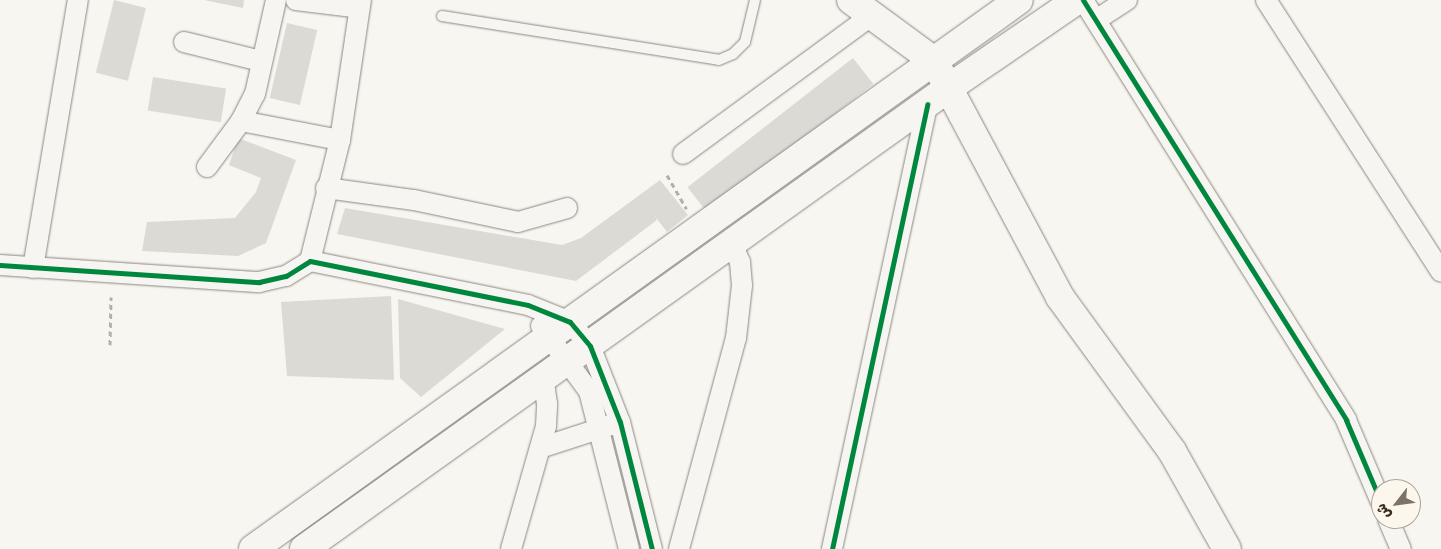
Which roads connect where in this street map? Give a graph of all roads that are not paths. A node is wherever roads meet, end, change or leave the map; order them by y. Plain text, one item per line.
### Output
1 (78, 0) edge
2 (276, 0) edge
3 (296, 0) edge
4 (755, 0) edge
5 (1019, 0) edge
6 (1077, 0) edge
7 (1083, 0) edge
8 (1127, 0) edge
9 (1266, 0) edge
10 (360, 4) edge
11 (862, 8) edge
12 (442, 16) dead end
13 (1096, 20) junction
14 (184, 42) dead end
15 (261, 61) junction
16 (934, 61) junction
17 (950, 87) junction
18 (927, 104) junction
19 (241, 121) junction
20 (340, 140) junction
21 (683, 154) dead end
22 (207, 167) dead end
23 (326, 188) junction
24 (567, 208) dead end
25 (732, 244) junction
26 (310, 262) junction
27 (0, 265) edge
28 (33, 268) junction
29 (1441, 272) edge
30 (528, 306) junction
31 (570, 322) junction
32 (548, 338) junction
33 (590, 346) junction
34 (567, 362) junction
35 (543, 377) junction
36 (620, 422) junction
37 (601, 429) junction
38 (540, 448) junction
39 (1371, 479) edge
40 (1392, 529) edge
41 (252, 549) edge
42 (304, 549) edge
43 (511, 549) edge
44 (629, 549) edge
45 (652, 549) edge
46 (679, 549) edge
47 (832, 549) edge
48 (1227, 549) edge
49 (1401, 549) edge

1 - 28 street
2 - 15 street
3 - 10 street
4 - 12 lane
5 - 16 main road
6 - 17 main road
7 - 13 street
8 - 13 street
9 - 29 street
10 - 20 street
11 - 16 main road
11 - 21 street
13 - 39 street
14 - 15 street
15 - 19 street
16 - 17 main road
16 - 31 main road
17 - 18 main road
17 - 48 main road
18 - 25 main road
18 - 47 street
19 - 20 street
19 - 22 street
20 - 23 street
23 - 24 street
23 - 26 street
25 - 33 main road
25 - 46 street
26 - 28 street
26 - 30 street
27 - 28 street
30 - 31 street
30 - 32 street
31 - 32 main road
31 - 33 street
32 - 34 street
32 - 41 main road
33 - 34 main road
33 - 36 street
34 - 35 main road
34 - 37 street
35 - 38 street
35 - 42 main road
36 - 37 street
36 - 45 street
37 - 38 street
37 - 44 street
38 - 43 street
40 - 49 street

